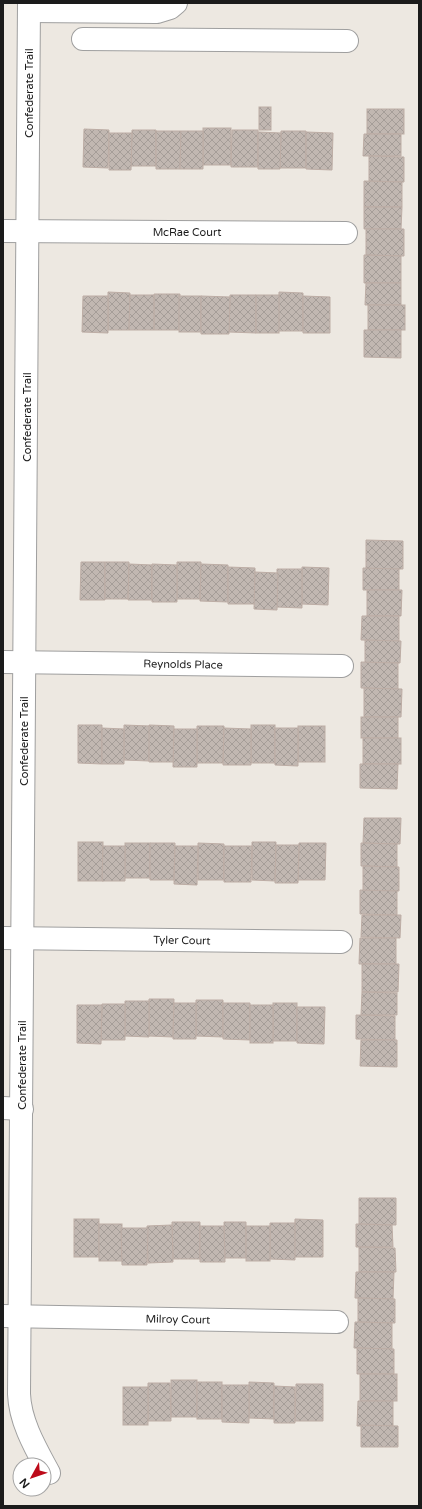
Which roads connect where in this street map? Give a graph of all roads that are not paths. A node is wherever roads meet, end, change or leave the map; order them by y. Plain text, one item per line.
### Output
1 (176, 3) edge
2 (29, 7) edge
3 (157, 12) junction
4 (83, 39) dead end
5 (159, 39) junction
6 (347, 41) dead end
7 (3, 231) edge
8 (28, 231) junction
9 (346, 234) dead end
10 (3, 662) edge
11 (25, 662) junction
12 (342, 666) dead end
13 (13, 938) edge
14 (340, 942) dead end
15 (12, 1108) edge
16 (11, 1316) edge
17 (337, 1322) dead end
18 (40, 1457) edge

1 - 3 street
2 - 3 street
2 - 8 street, Confederate Trail
3 - 5 street
4 - 5 street
5 - 6 street
7 - 8 street, McRae Court
8 - 9 street, McRae Court
8 - 11 street, Confederate Trail
10 - 11 street, Reynolds Place
11 - 12 street, Reynolds Place
11 - 13 street, Confederate Trail
13 - 14 street, Tyler Court
13 - 15 street, Confederate Trail
15 - 16 street, Confederate Trail
16 - 17 street, Milroy Court
16 - 18 street, Confederate Trail

